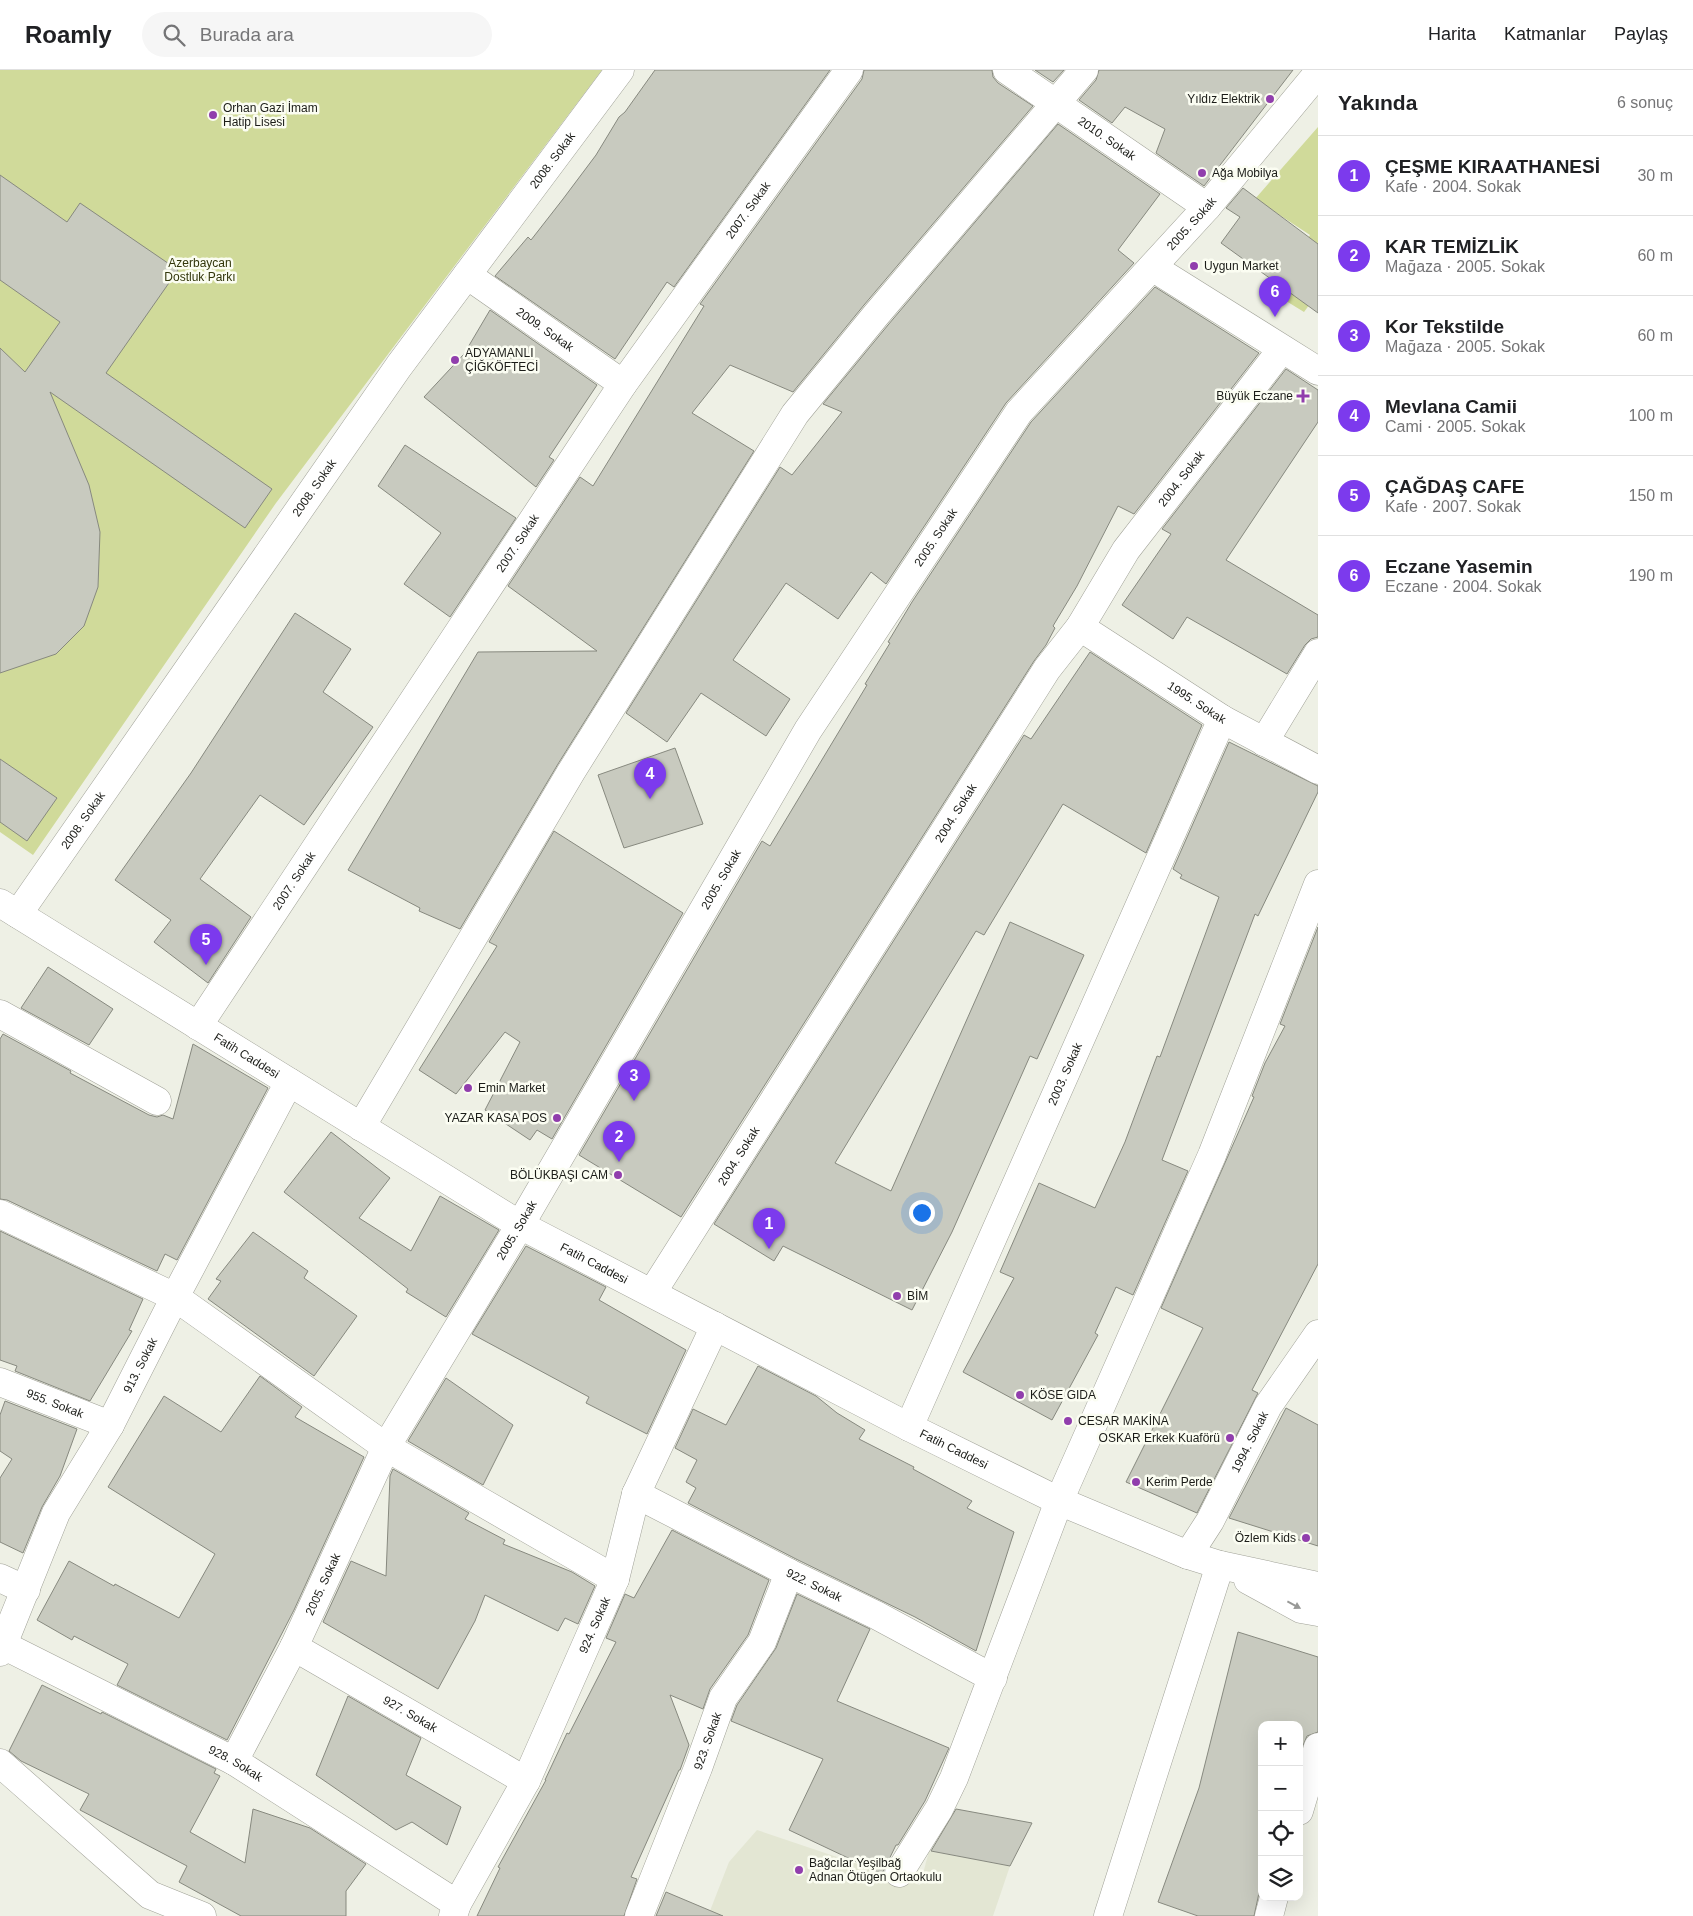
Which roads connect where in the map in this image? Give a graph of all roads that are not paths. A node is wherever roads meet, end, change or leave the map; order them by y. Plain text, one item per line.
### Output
1 (620, 70) edge
2 (849, 70) edge
3 (1008, 70) edge
4 (1084, 70) edge
5 (1318, 73) edge
6 (1056, 103) junction
7 (1207, 206) junction
8 (1152, 268) junction
9 (467, 275) junction
10 (1282, 348) junction
11 (1318, 371) edge
12 (623, 384) junction
13 (1080, 627) junction
14 (1318, 653) edge
15 (1222, 719) junction
16 (1264, 742) junction
17 (1318, 770) edge
18 (1318, 884) edge
19 (9, 908) edge
20 (0, 1014) edge
21 (198, 1026) junction
22 (289, 1082) junction
23 (157, 1101) dead end
24 (361, 1127) junction
25 (0, 1214) edge
26 (520, 1225) junction
27 (652, 1293) junction
28 (175, 1297) junction
29 (715, 1326) junction
30 (1317, 1337) edge
31 (0, 1382) edge
32 (110, 1425) junction
33 (909, 1427) junction
34 (386, 1447) junction
35 (636, 1494) junction
36 (1059, 1501) junction
37 (1188, 1555) junction
38 (1220, 1566) junction
39 (789, 1572) junction
40 (0, 1578) edge
41 (615, 1579) junction
42 (1318, 1586) edge
43 (26, 1590) junction
44 (1318, 1612) edge
45 (294, 1647) junction
46 (2, 1649) edge
47 (992, 1678) junction
48 (1318, 1746) edge
49 (234, 1761) junction
50 (0, 1763) edge
51 (526, 1781) junction
52 (1303, 1797) edge
53 (899, 1873) dead end
54 (1273, 1901) edge
55 (455, 1910) edge
56 (202, 1916) edge
57 (639, 1916) edge
58 (1108, 1916) edge
59 (1269, 1916) edge

1 - 9 street, 2008. Sokak
2 - 12 street, 2007. Sokak
3 - 6 street, 2010. Sokak
4 - 6 street
5 - 7 street, 2005. Sokak
6 - 7 street, 2010. Sokak
6 - 24 street
7 - 8 street, 2005. Sokak
8 - 10 street
8 - 26 street, 2005. Sokak
9 - 12 street, 2009. Sokak
9 - 19 street, 2008. Sokak
10 - 11 street
10 - 13 street, 2004. Sokak
12 - 21 street, 2007. Sokak
13 - 15 street, 1995. Sokak
13 - 27 street, 2004. Sokak
14 - 16 street
15 - 16 street, 1995. Sokak
15 - 33 street, 2003. Sokak
16 - 17 street, 1995. Sokak
18 - 36 street
19 - 21 street, Fatih Caddesi
20 - 23 street
21 - 22 street, Fatih Caddesi
22 - 24 street, Fatih Caddesi
22 - 28 street, 913. Sokak
24 - 26 street, Fatih Caddesi
25 - 28 street
26 - 27 street, Fatih Caddesi
26 - 34 street, 2005. Sokak
27 - 29 street, Fatih Caddesi
28 - 32 street, 913. Sokak
28 - 34 street
29 - 33 street, Fatih Caddesi
29 - 35 street, 924. Sokak
30 - 37 street, 1994. Sokak
31 - 32 street, 955. Sokak
32 - 43 street, 913. Sokak
33 - 36 street, Fatih Caddesi
34 - 41 street
34 - 45 street, 2005. Sokak
35 - 39 street, 922. Sokak
35 - 41 street, 924. Sokak
36 - 37 street, Fatih Caddesi
36 - 47 street
37 - 38 street, Fatih Caddesi
38 - 42 street, Fatih Caddesi
38 -> 44 street, Fatih Caddesi
38 - 58 street
39 - 47 street, 922. Sokak
39 - 57 street, 923. Sokak
40 - 43 street
41 - 51 street, 924. Sokak
43 - 46 street, 913. Sokak
45 - 49 street, 2005. Sokak
45 - 51 street, 927. Sokak
46 - 49 street, 928. Sokak
47 - 53 street
48 - 52 street
49 - 55 street, 928. Sokak
50 - 56 street
51 - 55 street, 924. Sokak
54 - 59 street

